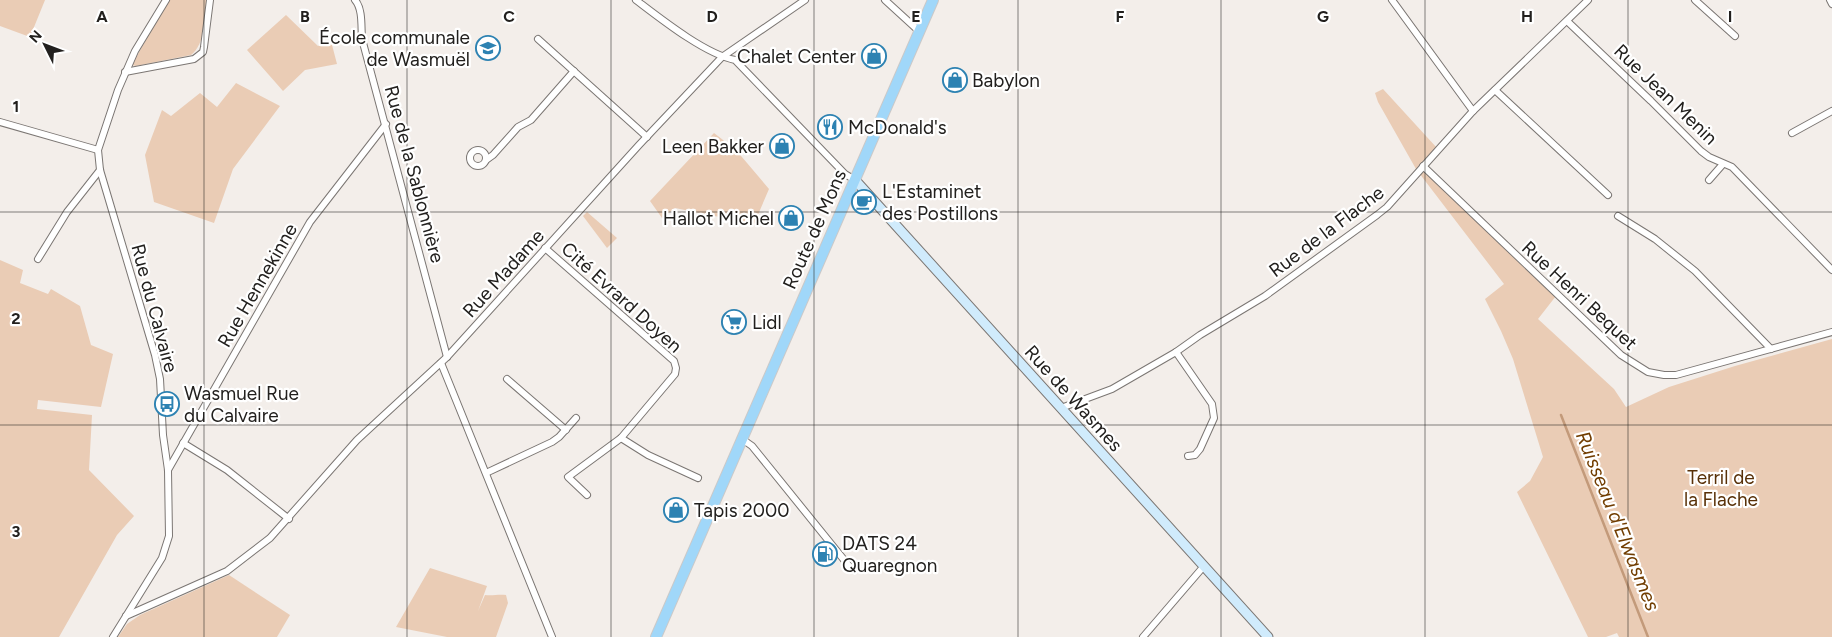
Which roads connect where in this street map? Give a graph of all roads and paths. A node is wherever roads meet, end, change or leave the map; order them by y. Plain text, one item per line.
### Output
1 (166, 0) edge
2 (210, 0) edge
3 (636, 0) edge
4 (805, 0) edge
5 (885, 0) edge
6 (934, 0) edge
7 (1392, 0) edge
8 (1694, 0) edge
9 (1830, 0) edge
10 (358, 1) edge
11 (1585, 1) edge
12 (1832, 4) edge
13 (1567, 20) junction
14 (920, 32) junction
15 (1735, 36) dead end
16 (538, 39) dead end
17 (722, 57) junction
18 (574, 71) junction
19 (126, 72) junction
20 (1495, 90) junction
21 (1473, 111) junction
22 (1832, 111) edge
23 (0, 122) edge
24 (386, 124) junction
25 (1792, 133) dead end
26 (647, 137) junction
27 (98, 150) junction
28 (486, 160) dead end
29 (1724, 164) junction
30 (1423, 166) junction
31 (100, 170) junction
32 (855, 180) junction
33 (1709, 180) dead end
34 (1608, 195) dead end
35 (1618, 216) dead end
36 (545, 248) junction
37 (38, 259) dead end
38 (1832, 270) edge
39 (1832, 332) edge
40 (1771, 349) junction
41 (1176, 352) junction
42 (447, 357) junction
43 (441, 363) junction
44 (507, 379) dead end
45 (1061, 408) junction
46 (576, 418) dead end
47 (566, 430) junction
48 (621, 438) junction
49 (742, 439) junction
50 (183, 443) junction
51 (1188, 456) dead end
52 (168, 470) junction
53 (486, 472) junction
54 (698, 478) dead end
55 (587, 495) dead end
56 (288, 519) junction
57 (849, 566) dead end
58 (1204, 566) junction
59 (126, 616) junction
60 (114, 637) edge
61 (552, 637) edge
62 (656, 637) edge
63 (1143, 637) edge
64 (1268, 637) edge

1 - 19 street
2 - 19 street
3 - 17 street
4 - 17 street, Rue Madame
5 - 14 street
6 - 14 main road, Route de Mons
7 - 21 street
8 - 15 street
9 - 12 street
10 - 24 street, Rue de la Sablonnière
11 - 13 street, Rue de la Flache
13 - 20 street, Rue de la Flache
13 - 29 street, Rue Jean Menin
14 - 32 main road, Route de Mons
16 - 18 street
17 - 26 street, Rue Madame
17 - 32 street
18 - 26 street
18 - 28 street
19 - 27 street
20 - 21 street, Rue de la Flache
20 - 34 street
21 - 30 street, Rue de la Flache
22 - 25 street
23 - 27 street
24 - 42 street, Rue de la Sablonnière
24 - 50 street, Rue Hennekinne
26 - 36 street, Rue Madame
27 - 31 street, Rue du Calvaire
29 - 33 street
29 - 38 street, Rue Jean Menin
30 - 40 street, Rue Henri Bequet
30 - 41 street, Rue de la Flache
31 - 37 street
31 - 52 street, Rue du Calvaire
32 - 45 street, Rue de Wasmes
32 - 49 main road, Route de Mons
35 - 40 street
36 - 42 street, Rue Madame
36 - 48 street, Cité Evrard Doyen
39 - 40 street, Rue Henri Bequet
41 - 45 street, Rue de la Flache
41 - 51 street
42 - 43 street, Rue Madame
43 - 53 street
43 - 56 street, Rue Madame
44 - 47 street
45 - 58 street, Rue de Wasmes
46 - 47 street
47 - 53 street
48 - 54 street
48 - 55 street, Cité Evrard Doyen
49 - 57 street
49 - 62 main road, Route de Mons
50 - 52 street, Rue Hennekinne
50 - 56 street
52 - 59 street, Rue du Calvaire
53 - 61 street
56 - 59 street, Rue Madame
58 - 63 street
58 - 64 street, Rue de Wasmes
59 - 60 street, Rue du Calvaire

